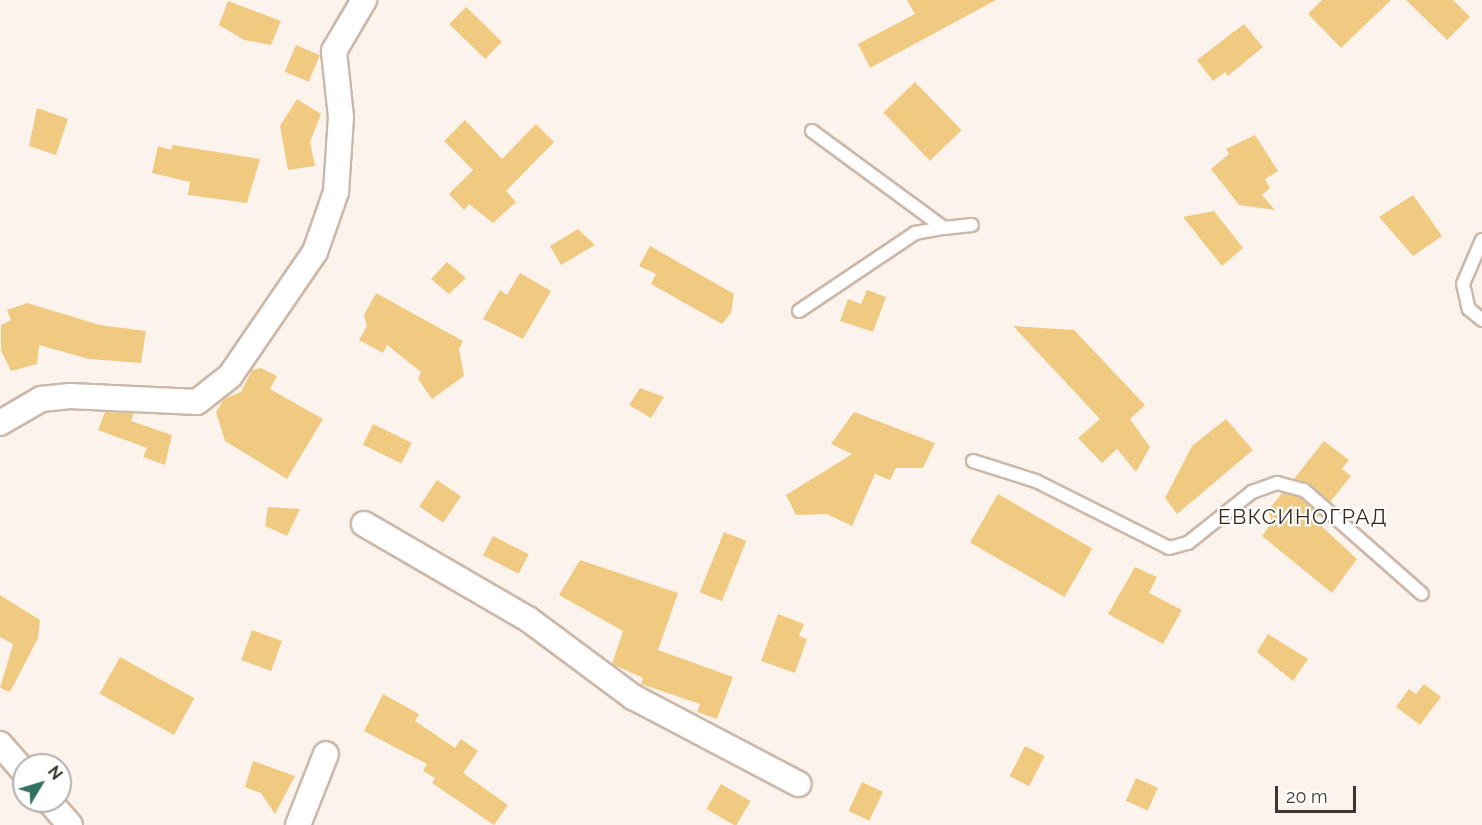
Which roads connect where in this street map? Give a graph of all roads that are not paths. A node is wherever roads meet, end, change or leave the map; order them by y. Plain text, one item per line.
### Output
1 (364, 0) edge
2 (812, 131) dead end
3 (972, 225) dead end
4 (944, 228) junction
5 (1482, 240) edge
6 (799, 311) dead end
7 (1482, 320) edge
8 (0, 423) edge
9 (973, 461) dead end
10 (364, 524) dead end
11 (1422, 594) dead end
12 (0, 744) edge
13 (326, 754) dead end
14 (12, 758) edge
15 (800, 784) dead end
16 (60, 813) edge
17 (70, 825) edge
18 (297, 825) edge

1 - 8 street
2 - 4 lane
3 - 4 lane
4 - 6 lane
5 - 7 lane
9 - 11 lane
10 - 15 street
12 - 14 street
13 - 18 street
16 - 17 street

